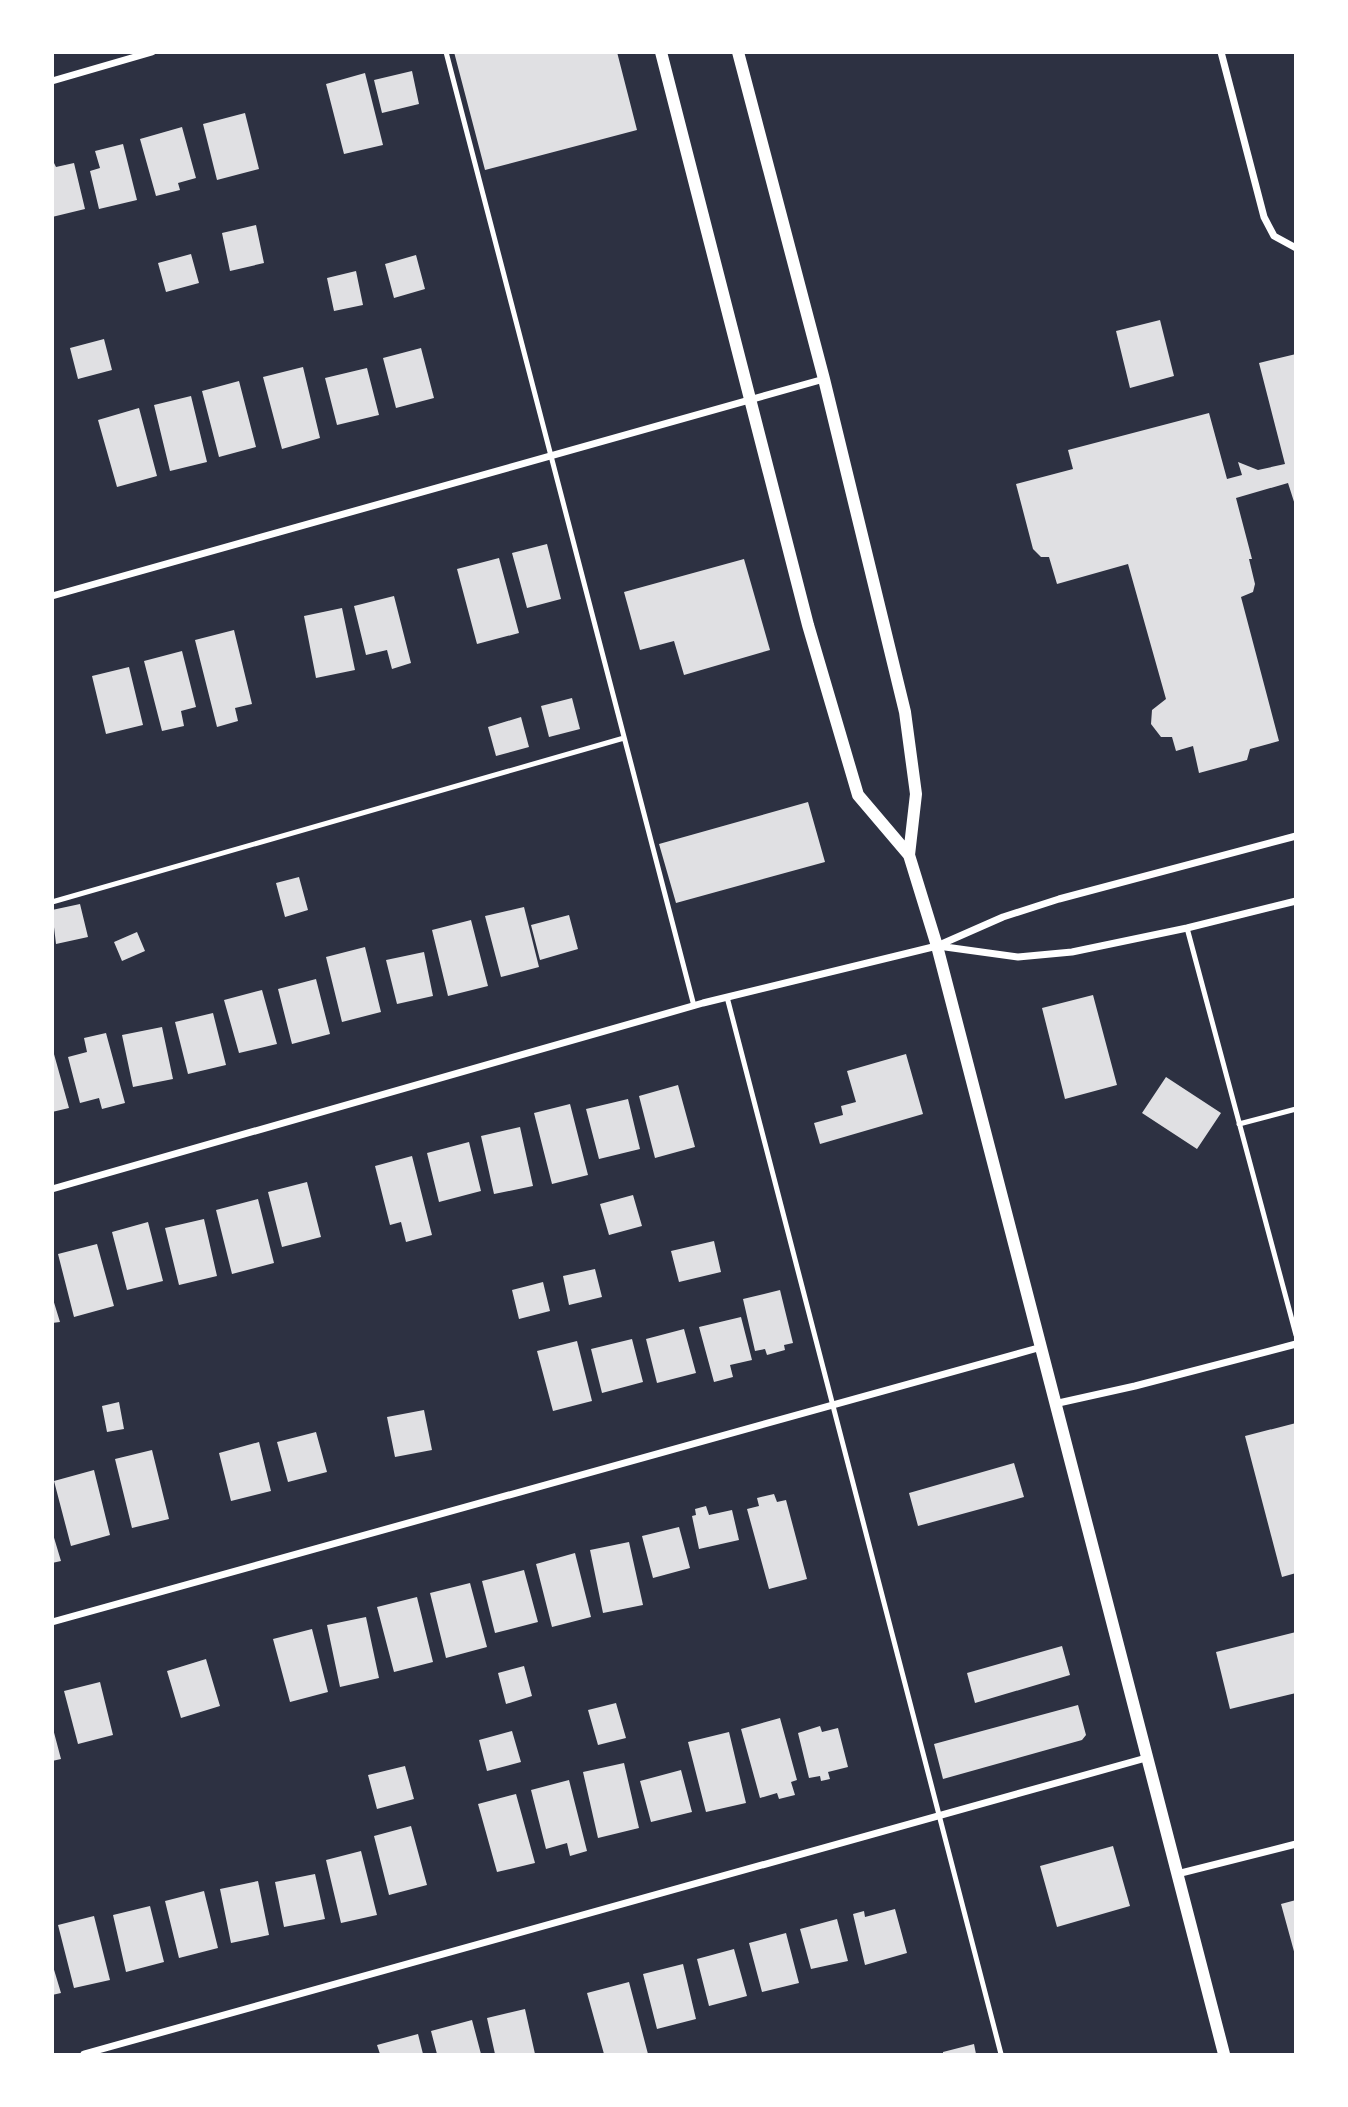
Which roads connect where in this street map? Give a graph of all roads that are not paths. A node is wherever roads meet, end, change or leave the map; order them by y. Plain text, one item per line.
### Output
1 (152, 52) edge
2 (446, 52) edge
3 (662, 52) edge
4 (738, 52) edge
5 (1221, 52) edge
6 (52, 80) edge
7 (1293, 248) edge
8 (824, 379) junction
9 (752, 400) junction
10 (550, 456) junction
11 (52, 596) edge
12 (624, 737) junction
13 (1296, 836) edge
14 (909, 855) junction
15 (1296, 901) edge
16 (52, 902) edge
17 (1187, 928) junction
18 (937, 946) junction
19 (727, 997) junction
20 (694, 1006) junction
21 (1296, 1110) edge
22 (1239, 1124) junction
23 (52, 1189) edge
24 (1296, 1335) edge
25 (1296, 1344) edge
26 (1038, 1348) junction
27 (1053, 1404) junction
28 (833, 1405) junction
29 (52, 1622) edge
30 (1146, 1758) junction
31 (937, 1816) junction
32 (1296, 1844) edge
33 (1176, 1874) junction
34 (84, 2054) edge
35 (1001, 2054) edge
36 (1224, 2054) edge

1 - 6 street
2 - 10 lane
3 - 9 street
4 - 8 street
5 - 7 street
8 - 9 street
8 - 14 street
9 - 10 street
9 - 14 street
10 - 11 street
10 - 12 lane
12 - 16 lane
12 - 20 lane
13 - 18 street
14 - 18 street
15 - 17 street
17 - 18 street
17 - 22 lane
18 - 19 street
18 - 26 street
19 - 20 street
19 - 28 lane
20 - 23 street
21 - 22 lane
22 - 24 lane
25 - 27 street
26 - 27 street
26 - 28 street
27 - 30 street
28 - 29 street
28 - 31 lane
30 - 31 street
30 - 33 street
31 - 34 street
31 - 35 lane
32 - 33 street
33 - 36 street

